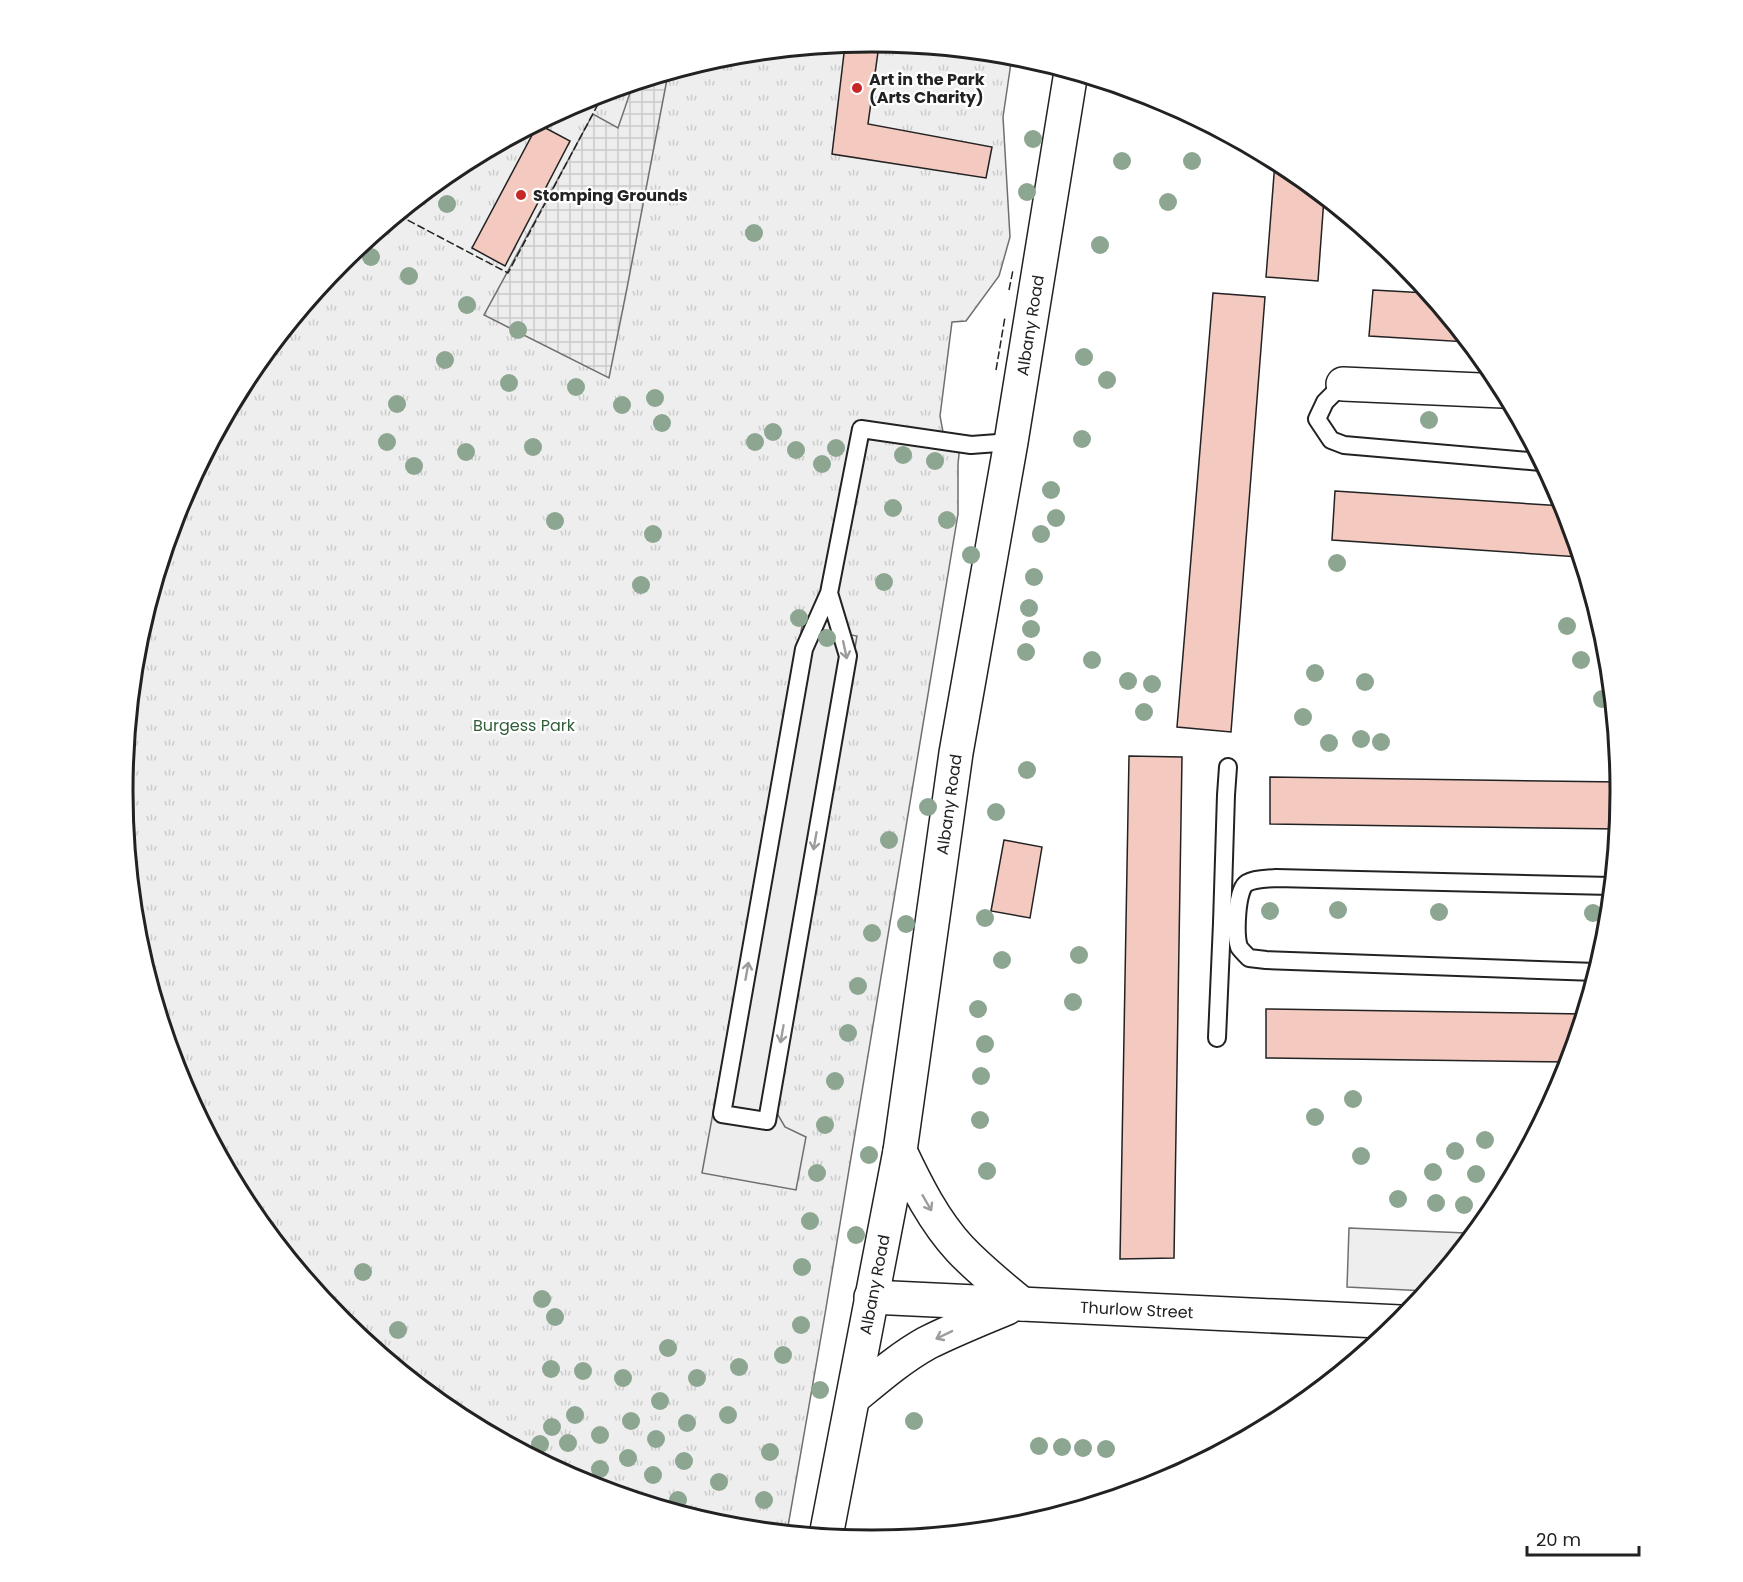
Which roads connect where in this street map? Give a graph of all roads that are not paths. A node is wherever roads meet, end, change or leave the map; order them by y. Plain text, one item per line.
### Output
1 (1070, 80) edge
2 (1342, 384) joint
3 (1492, 391) edge
4 (1011, 442) junction
5 (1533, 461) edge
6 (829, 593) junction
7 (1228, 768) dead end
8 (1604, 886) edge
9 (1230, 923) junction
10 (1587, 972) edge
11 (1217, 1038) dead end
12 (900, 1151) junction
13 (872, 1297) junction
14 (1020, 1304) junction
15 (1385, 1321) edge
16 (853, 1398) junction
17 (828, 1528) edge

1 - 4 main road, Albany Road
2 - 3 main road
2 - 5 lane
4 - 6 lane
4 - 12 main road, Albany Road
6 -> 6 lane
7 - 9 lane
8 - 9 lane
9 - 10 lane
9 - 11 lane
12 - 13 main road, Albany Road
12 -> 14 main road
13 - 14 main road, Thurlow Street
13 - 16 main road, Albany Road
14 - 15 main road, Thurlow Street
14 -> 16 main road
16 - 17 main road, Albany Road

